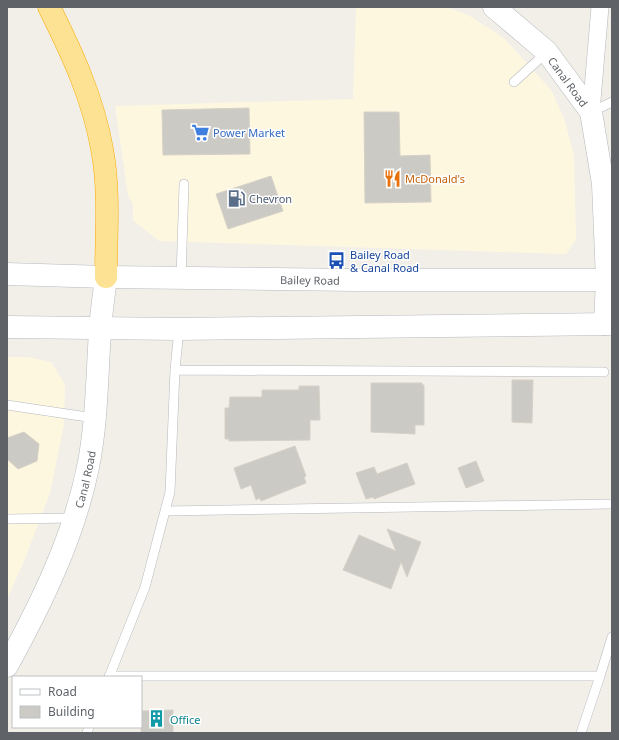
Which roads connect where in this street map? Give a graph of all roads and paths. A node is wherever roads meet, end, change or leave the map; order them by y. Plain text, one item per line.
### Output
1 (49, 7) edge
2 (494, 7) edge
3 (600, 7) edge
4 (547, 52) junction
5 (514, 82) dead end
6 (612, 102) edge
7 (591, 112) junction
8 (184, 184) dead end
9 (7, 274) edge
10 (106, 277) junction
11 (182, 278) junction
12 (609, 280) edge
13 (608, 324) edge
14 (7, 327) edge
15 (100, 329) junction
16 (179, 329) junction
17 (175, 370) junction
18 (604, 372) dead end
19 (7, 405) edge
20 (94, 418) junction
21 (612, 504) edge
22 (165, 511) junction
23 (74, 518) junction
24 (7, 519) edge
25 (612, 637) edge
26 (7, 666) edge
27 (109, 676) edge
28 (600, 676) junction
29 (581, 733) edge

1 - 10 highway
2 - 4 main road, Canal Road
3 - 7 street
4 - 5 lane
4 - 7 main road, Canal Road
6 - 7 lane
7 - 12 main road, Canal Road
8 - 11 lane
9 - 10 main road, Bailey Road
10 - 11 main road, Bailey Road
10 - 15 main road, Canal Road
11 - 12 main road, Bailey Road
12 - 13 main road, Canal Road
13 - 16 main road
14 - 15 main road
15 - 16 main road
15 - 20 main road, Canal Road
16 - 17 lane
17 - 18 lane
17 - 22 lane
19 - 20 lane
20 - 23 main road, Canal Road
21 - 22 lane
22 - 27 lane
23 - 24 lane
23 - 26 main road, Canal Road
25 - 28 lane
27 - 28 lane
28 - 29 lane

